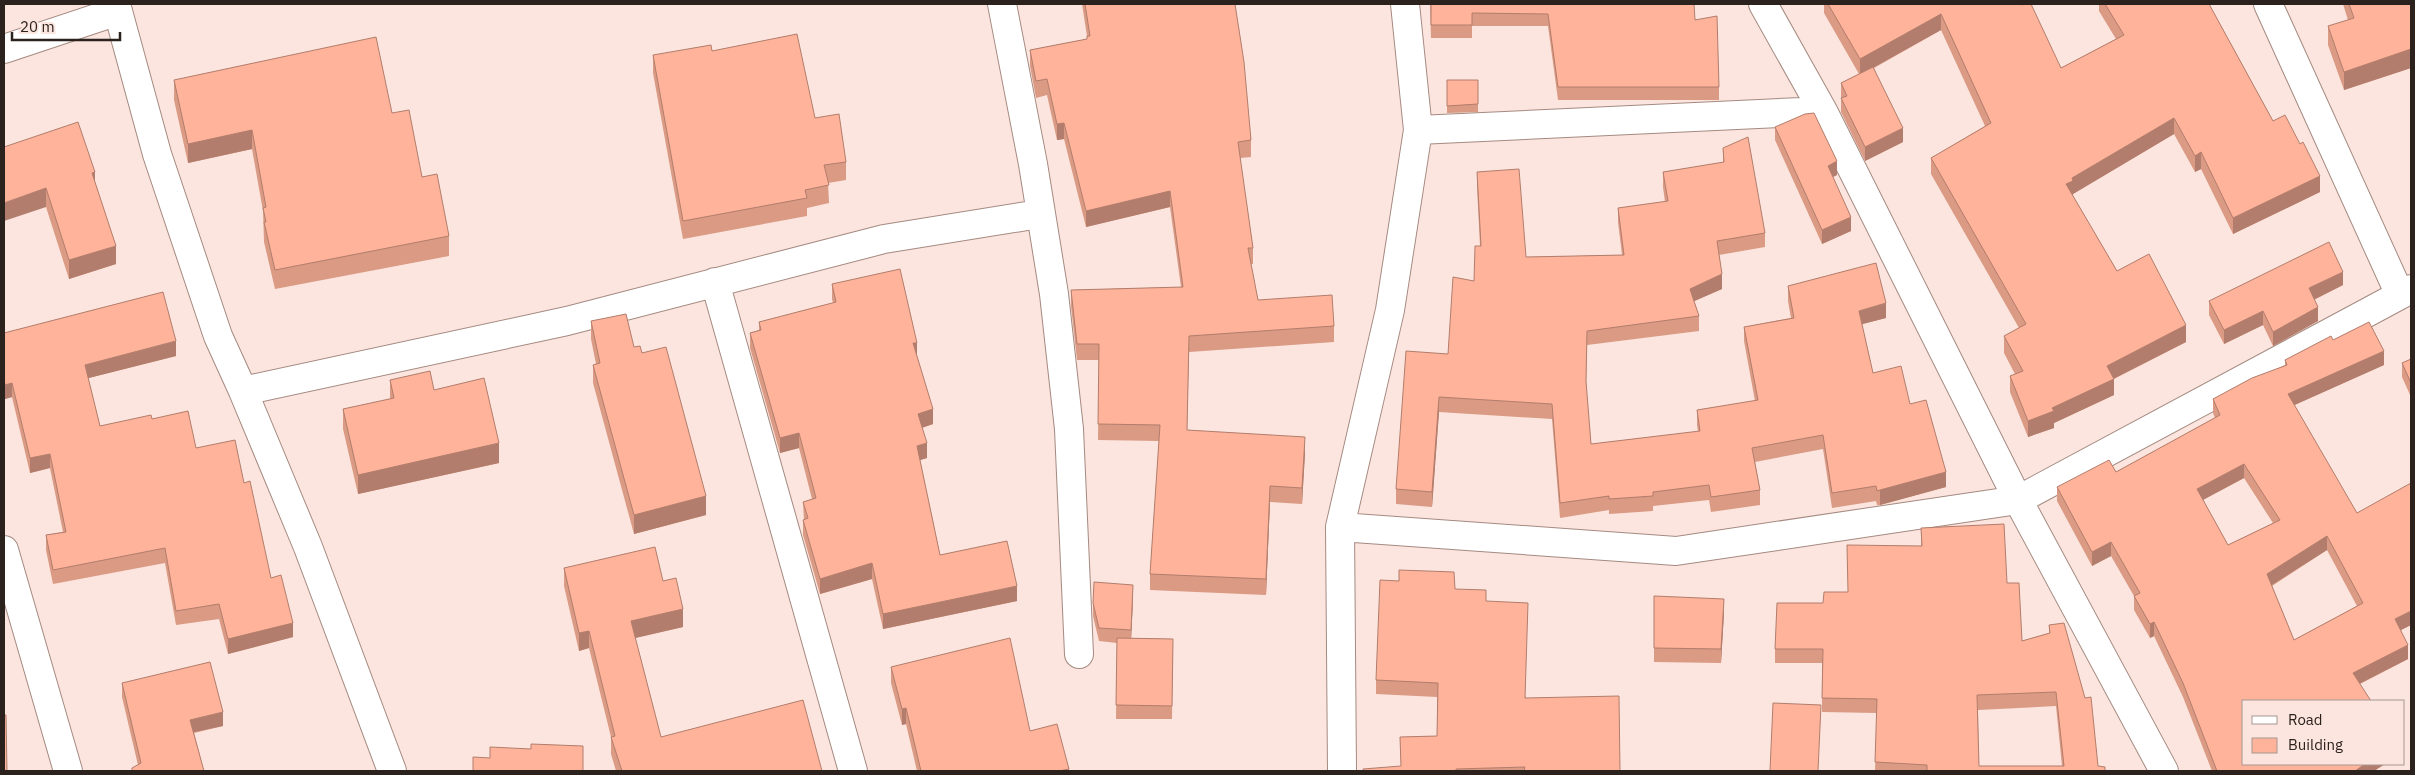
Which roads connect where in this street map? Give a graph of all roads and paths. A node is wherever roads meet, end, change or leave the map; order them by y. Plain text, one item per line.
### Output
1 (1002, 4) edge
2 (1404, 4) edge
3 (1763, 4) edge
4 (2268, 4) edge
5 (117, 7) edge
6 (4, 49) edge
7 (1822, 111) junction
8 (1418, 130) junction
9 (1039, 214) junction
10 (715, 282) junction
11 (2406, 292) edge
12 (243, 391) junction
13 (2018, 500) junction
14 (1340, 527) junction
15 (4, 550) edge
16 (1079, 654) dead end
17 (68, 771) edge
18 (392, 771) edge
19 (853, 771) edge
20 (1342, 771) edge
21 (2164, 771) edge

1 - 9 street
2 - 8 street
3 - 7 street
4 - 11 street
5 - 6 street
5 - 12 street
7 - 8 street
7 - 13 street
8 - 14 street
9 - 10 street
9 - 16 street
10 - 12 street
10 - 19 street
11 - 13 street
12 - 18 street
13 - 14 street
13 - 21 street
14 - 20 street
15 - 17 street

